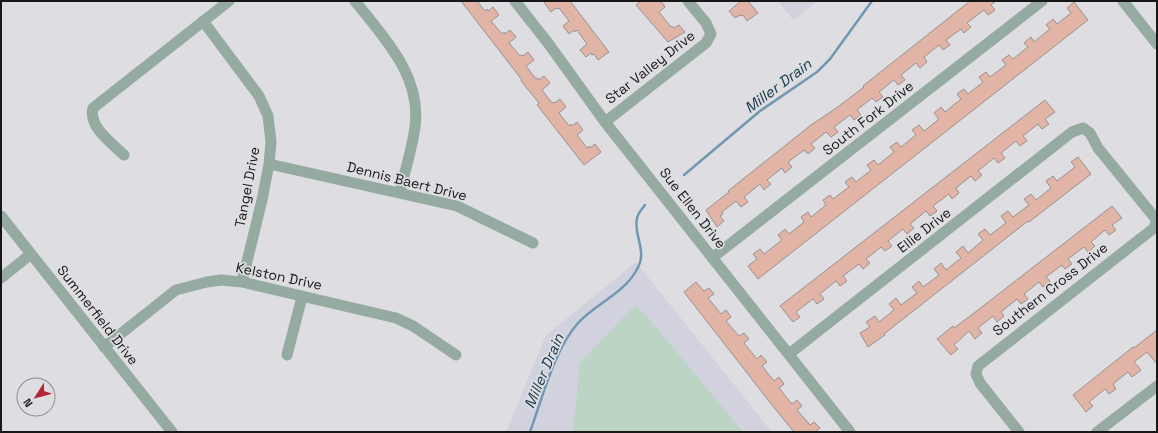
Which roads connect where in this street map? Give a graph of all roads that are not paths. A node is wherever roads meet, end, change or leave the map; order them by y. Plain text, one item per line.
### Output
1 (229, 1) edge
2 (355, 1) edge
3 (514, 1) edge
4 (688, 1) edge
5 (1042, 1) edge
6 (1123, 1) edge
7 (203, 21) junction
8 (1157, 44) edge
9 (605, 122) junction
10 (1078, 129) joint
11 (124, 155) dead end
12 (269, 164) junction
13 (400, 192) junction
14 (1, 216) edge
15 (533, 243) dead end
16 (31, 254) junction
17 (712, 258) junction
18 (1, 278) edge
19 (242, 282) junction
20 (302, 297) junction
21 (104, 346) junction
22 (789, 354) junction
23 (287, 355) dead end
24 (456, 355) dead end
25 (1157, 386) edge
26 (172, 432) edge
27 (850, 432) edge
28 (1019, 432) edge
29 (1097, 432) edge

1 - 7 street
2 - 13 street
3 - 9 street, Sue Ellen Drive
4 - 9 street, Star Valley Drive
5 - 17 street, South Fork Drive
6 - 8 street
7 - 11 street
7 - 12 street, Tangel Drive
9 - 17 street, Sue Ellen Drive
10 - 22 street, Ellie Drive
10 - 28 street, Southern Cross Drive
12 - 13 street, Dennis Baert Drive
12 - 19 street, Tangel Drive
13 - 15 street, Dennis Baert Drive
14 - 16 street, Summerfield Drive
16 - 18 street
16 - 21 street, Summerfield Drive
17 - 22 street, Sue Ellen Drive
19 - 20 street, Kelston Drive
19 - 21 street, Kelston Drive
20 - 23 street
20 - 24 street, Kelston Drive
21 - 26 street, Summerfield Drive
22 - 27 street, Sue Ellen Drive
25 - 29 street

